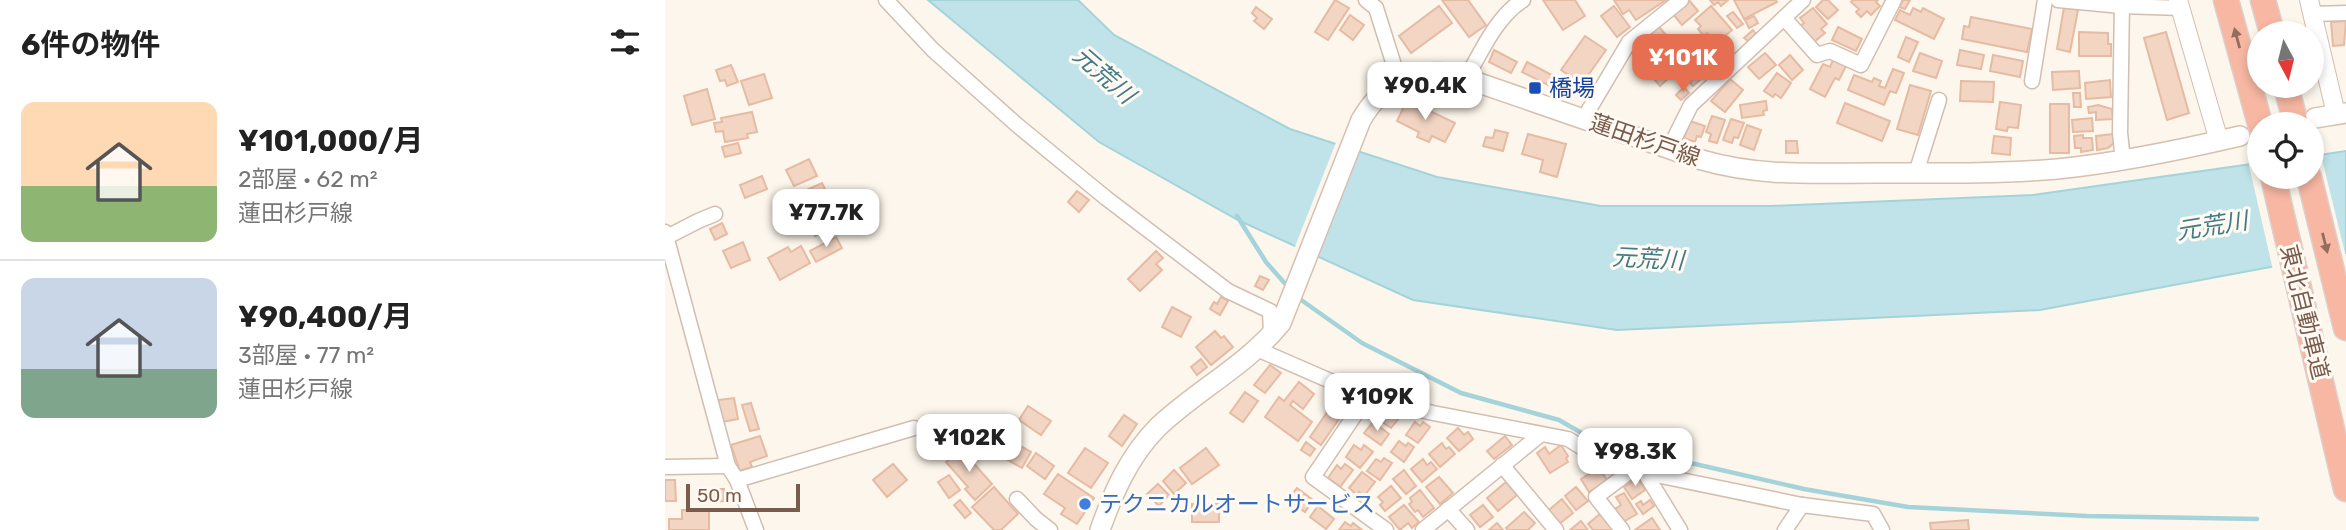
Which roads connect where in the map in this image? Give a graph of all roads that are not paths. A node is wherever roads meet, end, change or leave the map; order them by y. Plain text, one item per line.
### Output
1 (886, 0) edge
2 (1523, 0) edge
3 (1681, 0) edge
4 (1803, 0) edge
5 (1894, 0) edge
6 (2045, 0) edge
7 (2058, 0) edge
8 (2226, 0) edge
9 (2263, 0) edge
10 (1375, 3) edge
11 (2122, 3) edge
12 (2180, 4) edge
13 (2310, 7) edge
14 (2346, 13) edge
15 (1784, 18) junction
16 (2269, 21) edge
17 (1467, 78) junction
18 (1399, 81) junction
19 (2032, 81) dead end
20 (1939, 100) dead end
21 (2247, 114) edge
22 (2341, 114) edge
23 (1584, 118) junction
24 (2247, 131) edge
25 (2219, 141) junction
26 (1669, 149) junction
27 (2123, 161) junction
28 (1916, 173) junction
29 (2276, 189) edge
30 (2312, 189) edge
31 (715, 214) dead end
32 (665, 232) edge
33 (665, 238) edge
34 (2346, 328) edge
35 (1271, 335) junction
36 (1257, 349) junction
37 (1367, 397) junction
38 (914, 429) dead end
39 (1540, 435) junction
40 (1502, 465) junction
41 (728, 466) junction
42 (665, 467) edge
43 (1638, 471) junction
44 (737, 480) junction
45 (2346, 489) edge
46 (1017, 499) dead end
47 (1803, 505) junction
48 (1448, 509) junction
49 (756, 530) edge
50 (1049, 530) edge
51 (1100, 530) edge
52 (1386, 530) edge
53 (1423, 530) edge
54 (1467, 530) edge
55 (1556, 530) edge
56 (1622, 530) edge
57 (1680, 530) edge
58 (1785, 530) edge
59 (1882, 530) edge

1 - 35 street
2 - 17 street
3 - 23 street
4 - 15 street
5 - 15 street
6 - 19 street
7 - 11 street
21 -> 8 highway
9 - 16 highway
10 - 18 street
11 - 12 street
11 - 27 street
12 - 25 street
13 - 14 street
13 - 22 street
15 - 26 street
17 - 18 main road, 蓮田杉戸線
17 - 23 main road, 蓮田杉戸線
18 - 35 main road, 蓮田杉戸線
20 - 28 street
23 - 26 main road, 蓮田杉戸線
24 - 25 main road, 蓮田杉戸線
25 - 27 main road, 蓮田杉戸線
26 - 28 main road, 蓮田杉戸線
27 - 28 main road, 蓮田杉戸線
29 - 45 highway, 東北自動車道
30 -> 34 highway, 東北自動車道
31 - 33 street
32 - 33 street
33 - 41 street
35 - 36 main road, 蓮田杉戸線
36 - 37 street
36 - 51 main road, 蓮田杉戸線
37 - 39 street
37 - 52 street
38 - 44 street
39 - 40 street
39 - 43 street
40 - 48 street
40 - 55 street
41 - 42 street
41 - 44 street
43 - 47 street
43 - 56 street
43 - 57 street
44 - 49 street
46 - 50 street
47 - 58 street
47 - 59 street
48 - 53 street
48 - 54 street

